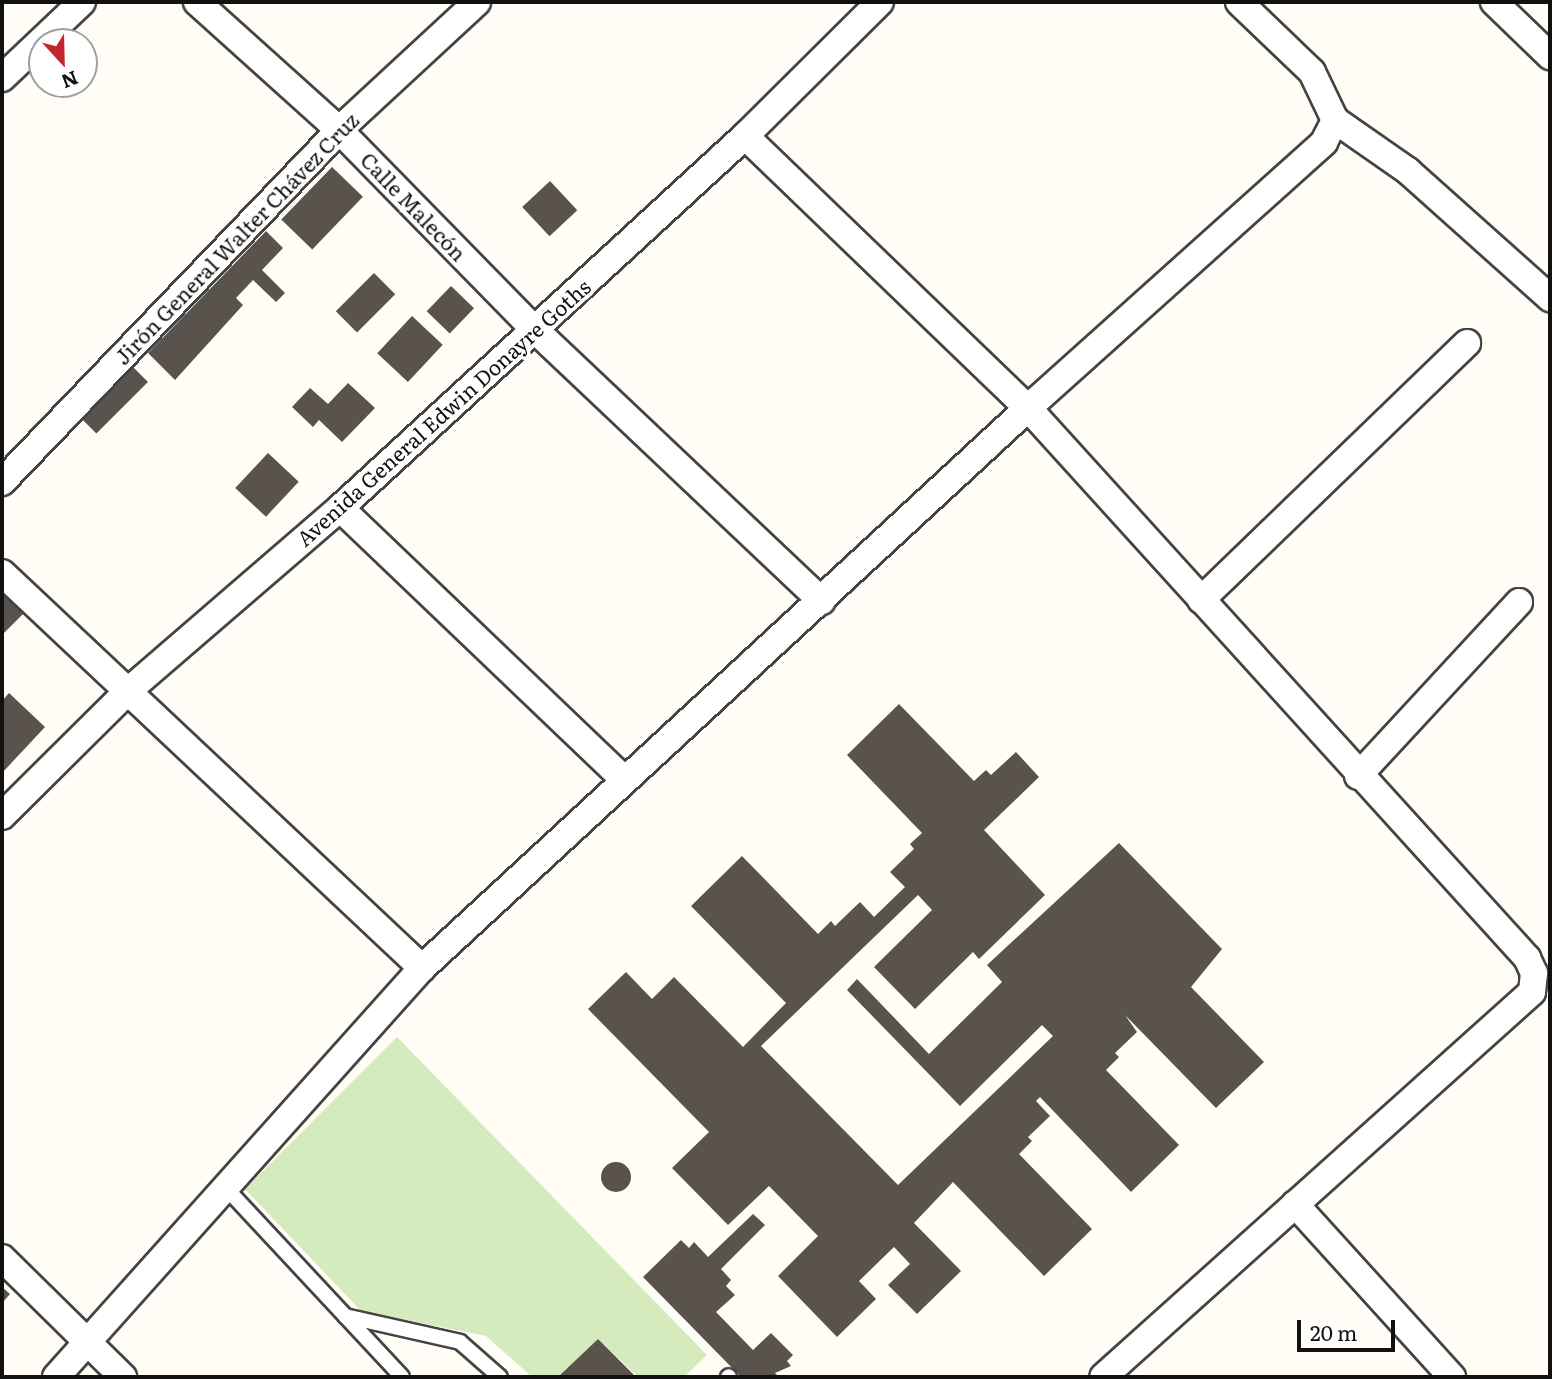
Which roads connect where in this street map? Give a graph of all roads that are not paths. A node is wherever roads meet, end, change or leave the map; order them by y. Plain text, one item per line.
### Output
1 (82, 2) edge
2 (197, 2) edge
3 (477, 2) edge
4 (880, 2) edge
5 (1239, 2) edge
6 (1494, 2) edge
7 (1550, 56) edge
8 (2, 78) edge
9 (1335, 120) junction
10 (339, 130) junction
11 (745, 136) junction
12 (1550, 298) edge
13 (534, 329) junction
14 (1467, 343) dead end
15 (1028, 408) junction
16 (2, 482) edge
17 (340, 508) junction
18 (2, 573) edge
19 (1201, 600) junction
20 (822, 601) junction
21 (1519, 602) dead end
22 (128, 691) junction
23 (1358, 776) junction
24 (624, 779) junction
25 (2, 816) edge
26 (422, 968) junction
27 (226, 1188) junction
28 (1295, 1204) junction
29 (2, 1258) edge
30 (345, 1315) junction
31 (89, 1343) junction
32 (1120, 1372) edge
33 (56, 1377) edge
34 (123, 1377) edge
35 (402, 1377) edge
36 (500, 1377) edge
37 (1452, 1377) edge

1 - 8 street
2 - 10 street, Calle Malecón
3 - 10 street, Jirón General Walter Chávez Cruz
4 - 11 street, Avenida General Edwin Donayre Goths
5 - 9 street
6 - 7 street
9 - 12 street
9 - 15 street
10 - 13 street, Calle Malecón
10 - 16 street, Jirón General Walter Chávez Cruz
11 - 13 street, Avenida General Edwin Donayre Goths
11 - 15 street
13 - 17 street, Avenida General Edwin Donayre Goths
13 - 20 street, Calle Malecón
14 - 19 street
15 - 19 street
15 - 20 street
17 - 22 street, Avenida General Edwin Donayre Goths
17 - 24 street
18 - 22 street
19 - 23 street
20 - 24 street
21 - 23 street
22 - 25 street, Avenida General Edwin Donayre Goths
22 - 26 street
23 - 28 street
24 - 26 street
26 - 27 street
27 - 30 lane
27 - 31 street
28 - 32 street
28 - 37 street
29 - 31 street
30 - 35 lane
30 - 36 lane
31 - 33 street
31 - 34 street

